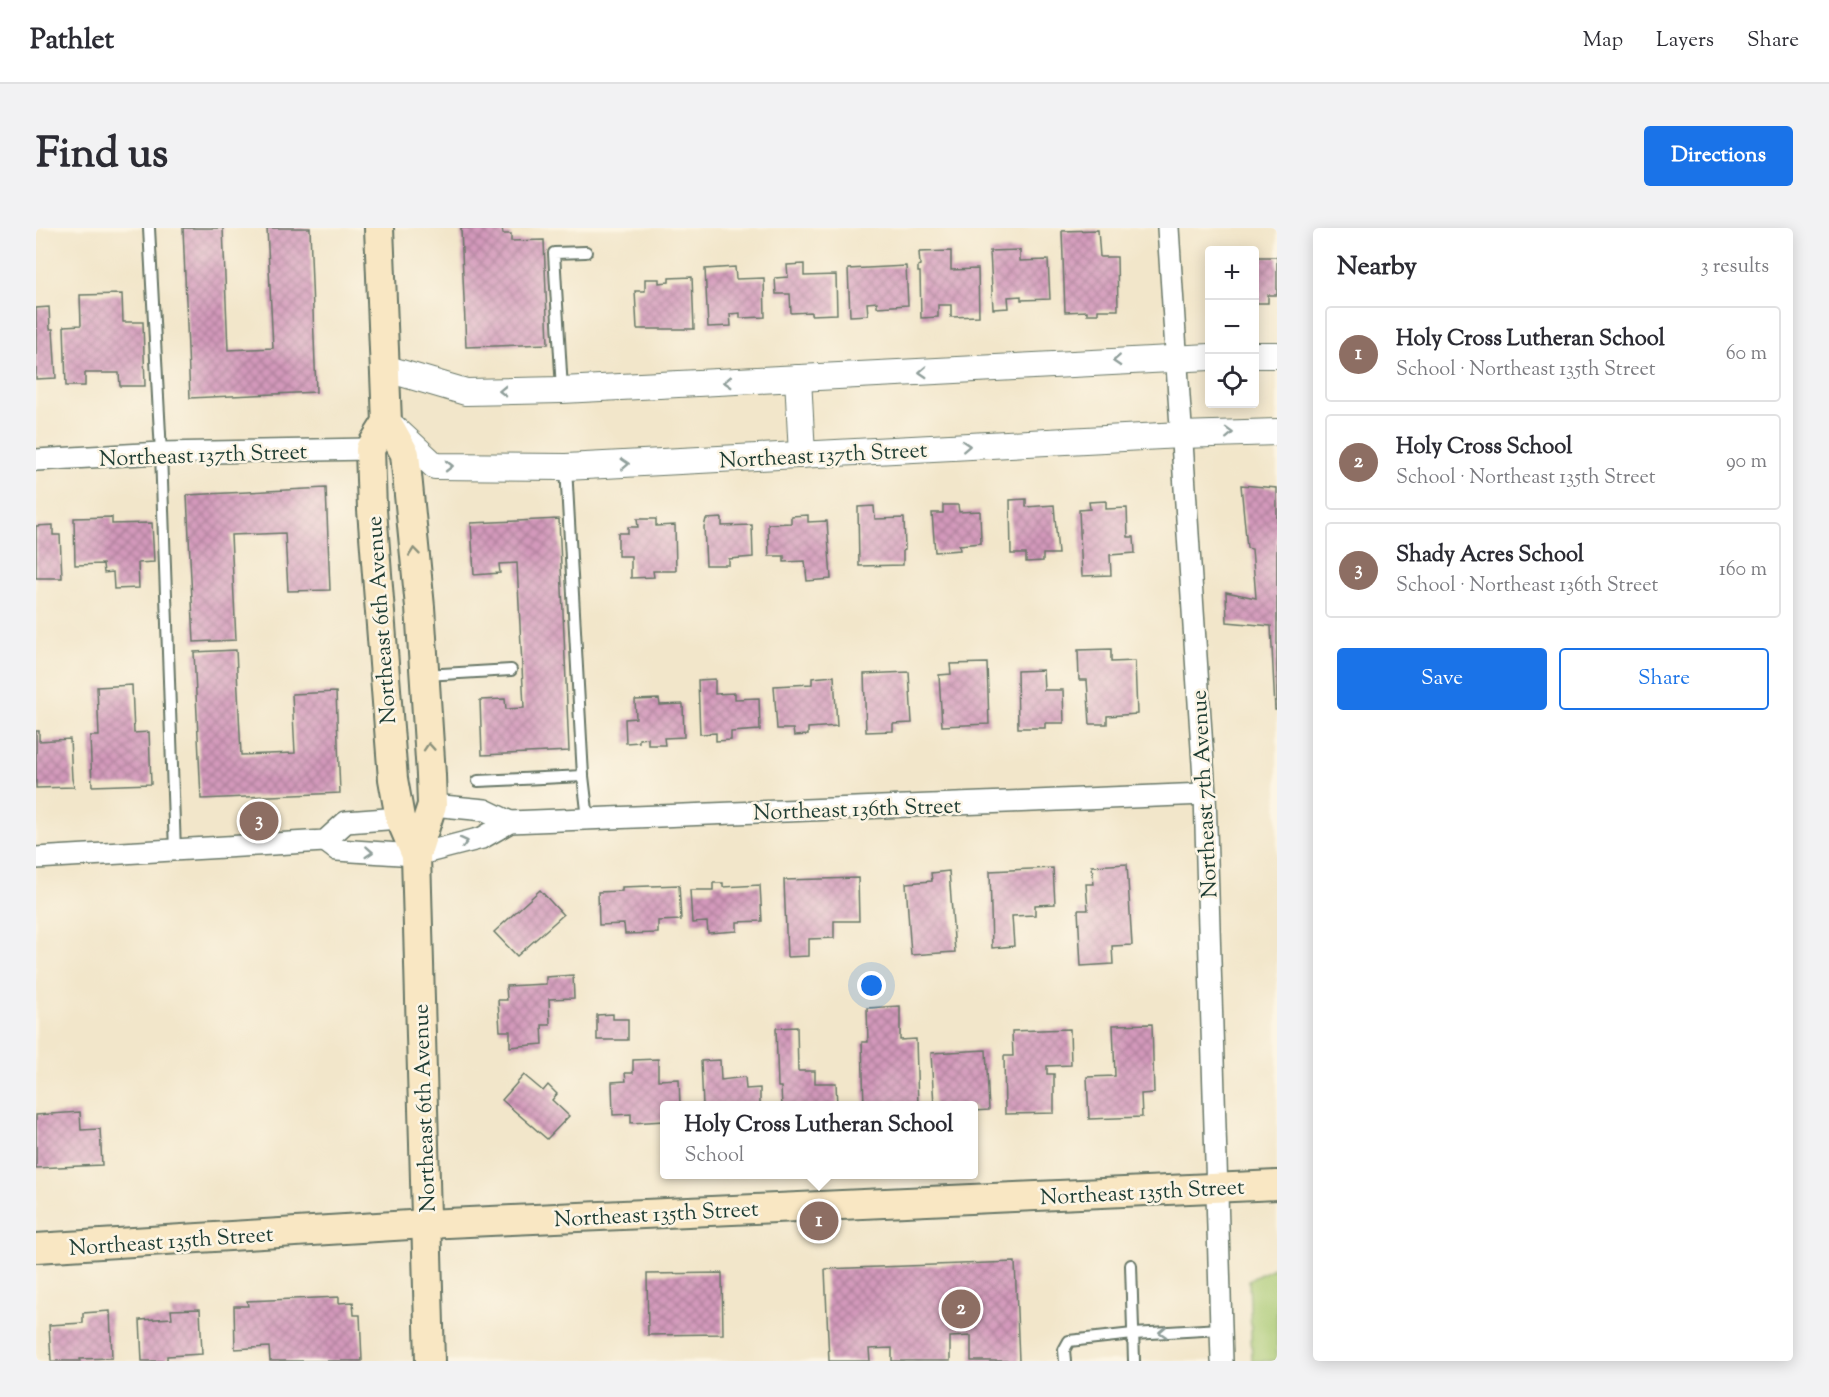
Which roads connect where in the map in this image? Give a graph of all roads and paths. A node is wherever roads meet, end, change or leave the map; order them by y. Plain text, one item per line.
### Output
1 (148, 228) edge
2 (379, 228) edge
3 (1168, 228) edge
4 (586, 252) dead end
5 (1277, 355) edge
6 (1259, 356) edge
7 (1205, 357) edge
8 (1176, 358) junction
9 (384, 368) junction
10 (798, 378) junction
11 (562, 390) junction
12 (387, 422) junction
13 (1277, 432) edge
14 (1180, 435) junction
15 (369, 449) junction
16 (161, 453) junction
17 (802, 454) junction
18 (36, 460) edge
19 (566, 467) junction
20 (511, 670) dead end
21 (424, 675) junction
22 (583, 776) junction
23 (478, 781) dead end
24 (1205, 794) junction
25 (432, 805) junction
26 (400, 818) junction
27 (588, 819) junction
28 (510, 822) junction
29 (325, 841) junction
30 (175, 851) junction
31 (416, 855) junction
32 (36, 858) edge
33 (1277, 1185) edge
34 (1217, 1188) junction
35 (426, 1224) junction
36 (36, 1248) edge
37 (1131, 1265) dead end
38 (1221, 1329) junction
39 (1133, 1334) junction
40 (430, 1361) edge
41 (1065, 1361) edge
42 (1134, 1361) edge
43 (1222, 1361) edge

1 - 16 lane
2 - 9 main road, Northeast 6th Avenue
3 - 8 street, Northeast 7th Avenue
4 - 11 lane
5 - 6 street
7 - 8 street
8 -> 10 street
8 - 14 street, Northeast 7th Avenue
11 -> 9 street
9 - 12 main road, Northeast 6th Avenue
10 -> 11 street
10 - 17 street
12 - 15 main road
12 -> 19 street, Northeast 137th Street
21 -> 12 main road, Northeast 6th Avenue
14 -> 13 street, Northeast 137th Street
17 -> 14 street, Northeast 137th Street
14 - 24 street, Northeast 7th Avenue
15 - 16 street, Northeast 137th Street
15 - 26 main road, Northeast 6th Avenue
16 - 18 street, Northeast 137th Street
16 - 30 lane
19 -> 17 street, Northeast 137th Street
19 - 22 lane
20 - 21 lane
25 -> 21 main road, Northeast 6th Avenue
22 - 23 lane
22 - 27 lane
24 - 27 street, Northeast 136th Street
24 - 34 street, Northeast 7th Avenue
25 - 28 street, Northeast 136th Street
25 - 31 main road, Northeast 6th Avenue
26 - 29 street
26 - 31 main road, Northeast 6th Avenue
27 - 28 street, Northeast 136th Street
31 -> 28 street, Northeast 136th Street
29 - 30 street, Northeast 136th Street
29 -> 31 street, Northeast 136th Street
30 - 32 street, Northeast 136th Street
31 - 35 main road, Northeast 6th Avenue
33 - 34 main road, Northeast 135th Street
34 - 35 main road, Northeast 135th Street
34 - 38 street, Northeast 7th Avenue
35 - 36 main road, Northeast 135th Street
35 - 40 main road, Northeast 6th Avenue
37 - 39 lane
38 -> 39 lane
38 - 43 street, Northeast 7th Avenue
39 - 41 lane
39 - 42 lane

